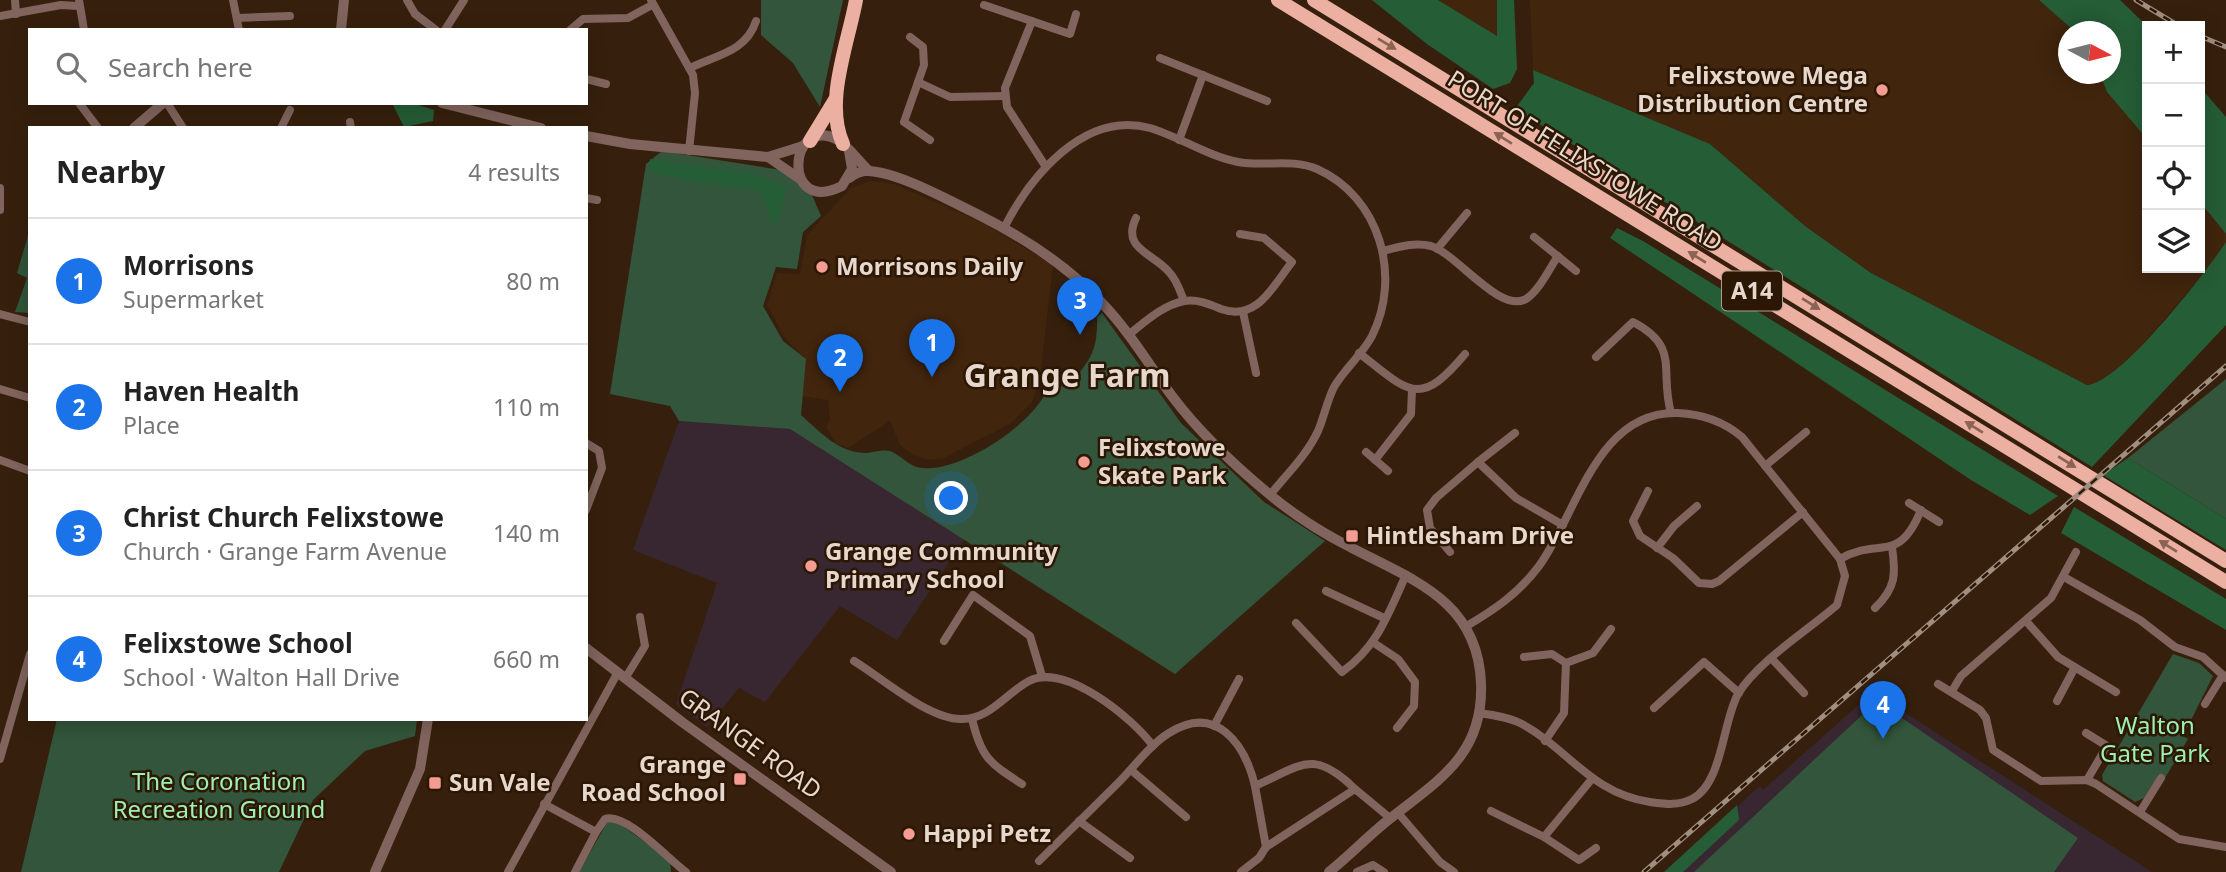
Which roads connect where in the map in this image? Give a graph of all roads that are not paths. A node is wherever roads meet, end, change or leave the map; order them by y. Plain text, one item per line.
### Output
1 (15, 0) edge
2 (233, 0) edge
3 (344, 0) edge
4 (407, 0) edge
5 (464, 0) edge
6 (856, 0) edge
7 (1278, 0) edge
8 (78, 3) edge
9 (652, 3) edge
10 (1320, 3) edge
11 (984, 5) dead end
12 (1076, 13) dead end
13 (16, 14) junction
14 (0, 16) edge
15 (290, 16) dead end
16 (237, 18) junction
17 (756, 21) dead end
18 (1032, 21) junction
19 (84, 28) edge
20 (239, 28) edge
21 (341, 28) edge
22 (433, 28) edge
23 (446, 28) edge
24 (572, 28) edge
25 (910, 37) dead end
26 (1160, 58) dead end
27 (690, 68) junction
28 (1203, 75) junction
29 (588, 80) edge
30 (918, 82) junction
31 (606, 84) dead end
32 (837, 96) junction
33 (1004, 96) junction
34 (1267, 101) dead end
35 (81, 105) edge
36 (163, 105) edge
37 (166, 105) edge
38 (450, 105) edge
39 (290, 110) dead end
40 (96, 126) edge
41 (136, 126) edge
42 (182, 126) edge
43 (282, 126) edge
44 (533, 126) edge
45 (588, 136) edge
46 (930, 140) dead end
47 (1179, 140) junction
48 (806, 143) junction
49 (846, 148) junction
50 (689, 151) junction
51 (768, 157) junction
52 (1046, 167) junction
53 (869, 171) junction
54 (849, 178) junction
55 (802, 181) junction
56 (0, 188) edge
57 (588, 198) edge
58 (597, 200) dead end
59 (0, 210) edge
60 (1467, 213) dead end
61 (1136, 218) dead end
62 (1004, 228) junction
63 (1240, 234) dead end
64 (1534, 237) dead end
65 (1437, 249) junction
66 (1383, 251) junction
67 (1558, 256) junction
68 (1576, 271) dead end
69 (1184, 301) junction
70 (1243, 312) junction
71 (0, 314) edge
72 (28, 321) edge
73 (1128, 335) junction
74 (1360, 354) junction
75 (1465, 354) dead end
76 (1595, 358) dead end
77 (1256, 373) dead end
78 (0, 390) edge
79 (1412, 390) junction
80 (28, 397) edge
81 (1671, 413) junction
82 (1806, 432) dead end
83 (1516, 433) dead end
84 (588, 444) edge
85 (1366, 452) dead end
86 (0, 460) edge
87 (1375, 460) junction
88 (1478, 462) junction
89 (1765, 466) junction
90 (28, 470) edge
91 (1388, 471) dead end
92 (1647, 491) dead end
93 (1270, 495) junction
94 (1909, 503) dead end
95 (588, 505) edge
96 (1697, 506) dead end
97 (1921, 510) junction
98 (1803, 512) junction
99 (1939, 522) dead end
100 (1563, 525) junction
101 (1892, 547) junction
102 (1657, 548) junction
103 (1450, 552) dead end
104 (2076, 552) dead end
105 (1840, 559) junction
106 (2226, 561) edge
107 (1406, 575) junction
108 (2064, 577) junction
109 (2226, 582) edge
110 (1326, 591) dead end
111 (1875, 608) dead end
112 (640, 617) dead end
113 (1384, 618) junction
114 (2026, 621) junction
115 (1296, 623) dead end
116 (1465, 627) junction
117 (1611, 629) dead end
118 (944, 640) dead end
119 (1374, 643) junction
120 (588, 649) edge
121 (1524, 657) dead end
122 (1772, 659) junction
123 (28, 661) edge
124 (854, 661) dead end
125 (1566, 663) junction
126 (2074, 669) junction
127 (622, 674) junction
128 (1042, 677) junction
129 (2224, 677) edge
130 (1239, 679) dead end
131 (1938, 684) dead end
132 (1952, 691) junction
133 (2116, 692) dead end
134 (1739, 693) junction
135 (1804, 693) dead end
136 (2057, 701) dead end
137 (2205, 705) dead end
138 (1654, 708) dead end
139 (1479, 713) junction
140 (972, 719) junction
141 (428, 721) edge
142 (1214, 726) junction
143 (1396, 728) dead end
144 (2086, 733) dead end
145 (1545, 741) junction
146 (1153, 746) junction
147 (0, 759) edge
148 (1131, 770) junction
149 (2161, 778) dead end
150 (1591, 780) junction
151 (2087, 780) junction
152 (1022, 783) dead end
153 (1255, 786) junction
154 (1355, 789) junction
155 (544, 804) junction
156 (1491, 811) dead end
157 (2140, 812) junction
158 (1395, 816) junction
159 (1186, 817) dead end
160 (1079, 821) junction
161 (596, 832) junction
162 (2226, 836) edge
163 (1544, 837) junction
164 (1266, 847) junction
165 (2225, 847) edge
166 (1596, 848) dead end
167 (1350, 856) junction
168 (1130, 858) dead end
169 (1039, 861) dead end
170 (1440, 862) junction
171 (1361, 869) edge
172 (375, 872) edge
173 (508, 872) edge
174 (575, 872) edge
175 (686, 872) edge
176 (891, 872) edge
177 (1241, 872) edge
178 (1329, 872) edge
179 (1384, 872) edge
180 (1444, 872) edge
181 (1454, 872) edge

1 - 13 street
2 - 16 street
3 - 21 street
4 - 22 street
5 - 23 street
6 - 32 highway
109 -> 7 highway, PORT OF FELIXSTOWE ROAD / A14
8 - 13 street
8 - 19 street
9 - 24 street
9 - 27 street
10 -> 106 highway, PORT OF FELIXSTOWE ROAD / A14
11 - 18 street
12 - 18 street
13 - 14 street
15 - 16 street
16 - 20 street
17 - 27 street
18 - 33 street
25 - 30 street
26 - 28 street
27 - 50 street
28 - 34 street
28 - 47 street
29 - 31 street
30 - 33 street
30 - 46 street
32 - 48 highway
32 - 49 highway
33 - 52 street
35 - 40 street
36 - 41 street
37 - 42 street
38 - 44 street
39 - 43 street
45 - 50 street
47 - 52 street
47 - 66 street
48 - 49 street
48 - 51 street
48 - 55 street
49 - 53 street
49 - 54 street
50 - 51 street
51 - 55 street
52 - 62 street
53 - 54 street
53 - 62 street
54 - 55 street
56 - 59 street
57 - 58 street
60 - 65 street
61 - 69 street
62 - 73 street
63 - 70 street
64 - 67 street
65 - 66 street
65 - 67 street
66 - 74 street
67 - 68 street
69 - 70 street
69 - 73 street
70 - 77 street
71 - 72 street
73 - 93 street
74 - 79 street
74 - 93 street
75 - 79 street
76 - 81 street
78 - 80 street
79 - 87 street
81 - 89 street
81 - 100 street
82 - 89 street
83 - 88 street
84 - 95 street
85 - 87 street
86 - 90 street
87 - 91 street
88 - 100 street
88 - 103 street
89 - 98 street
92 - 102 street
93 - 107 street
94 - 97 street
96 - 102 street
97 - 99 street
97 - 101 street
98 - 102 street
98 - 105 street
100 - 116 street
101 - 105 street
101 - 111 street
104 - 108 street
105 - 122 street
107 - 113 street
107 - 116 street
108 - 114 street
108 - 129 street
110 - 113 street
112 - 127 street
113 - 119 street
114 - 126 street
114 - 132 street
115 - 119 street
116 - 139 street
117 - 125 street
118 - 128 street
119 - 143 street
120 - 127 street, GRANGE ROAD
121 - 125 street
122 - 134 street
122 - 135 street
123 - 147 street
124 - 140 street
125 - 145 street
126 - 133 street
126 - 136 street
127 - 155 street
127 - 176 street, GRANGE ROAD
128 - 140 street
128 - 146 street
129 - 137 street
130 - 142 street
131 - 132 street
132 - 151 street
134 - 138 street
134 - 150 street
139 - 145 street
139 - 158 street
140 - 152 street
141 - 172 street
142 - 146 street
142 - 153 street
144 - 151 street
145 - 150 street
146 - 148 street
148 - 159 street
148 - 160 street
149 - 157 street
150 - 163 street
151 - 157 street
153 - 154 street
153 - 164 street
154 - 158 street
154 - 164 street
155 - 161 street
155 - 173 street
156 - 163 street
157 - 165 street
158 - 167 street
158 - 170 street
160 - 168 street
160 - 169 street
161 - 174 street
161 - 175 street
162 - 165 street
163 - 166 street
164 - 177 street
167 - 171 street
167 - 178 street
170 - 180 street
170 - 181 street
171 - 179 street

